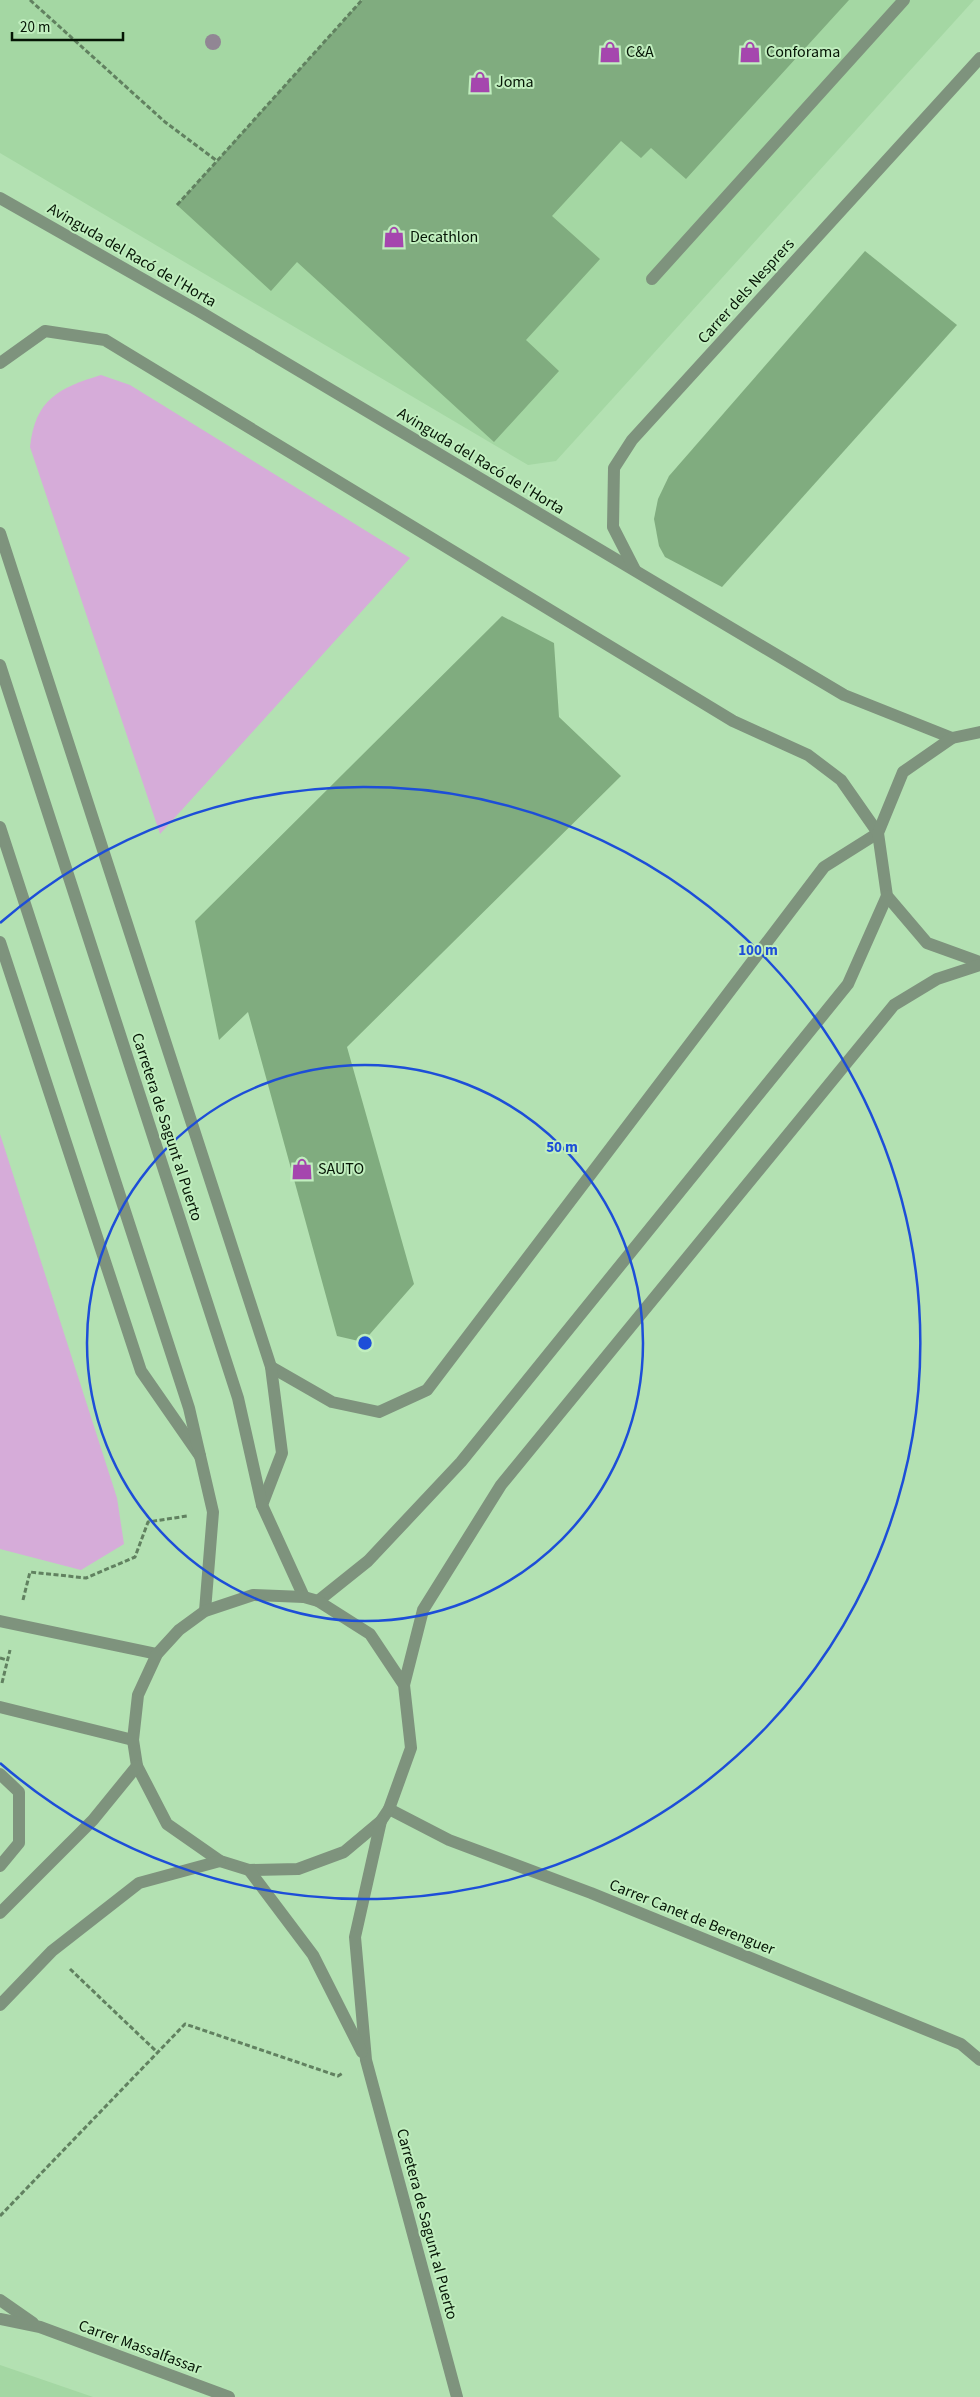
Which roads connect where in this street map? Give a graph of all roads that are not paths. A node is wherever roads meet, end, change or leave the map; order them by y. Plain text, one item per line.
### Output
1 (904, 0) edge
2 (980, 58) edge
3 (0, 198) edge
4 (652, 279) dead end
5 (0, 363) edge
6 (0, 533) edge
7 (635, 571) junction
8 (0, 665) edge
9 (980, 732) edge
10 (952, 738) junction
11 (0, 827) edge
12 (878, 834) junction
13 (887, 896) junction
14 (0, 942) edge
15 (980, 964) edge
16 (270, 1367) junction
17 (201, 1458) junction
18 (262, 1505) junction
19 (304, 1597) junction
20 (318, 1601) junction
21 (205, 1611) junction
22 (0, 1621) edge
23 (157, 1654) junction
24 (404, 1685) junction
25 (0, 1707) edge
26 (133, 1740) junction
27 (137, 1766) junction
28 (0, 1774) edge
29 (389, 1809) junction
30 (381, 1821) junction
31 (220, 1862) junction
32 (0, 1866) edge
33 (249, 1870) junction
34 (0, 1913) edge
35 (0, 2005) edge
36 (366, 2060) junction
37 (980, 2060) edge
38 (0, 2300) edge
39 (0, 2319) edge
40 (40, 2327) junction
41 (229, 2397) edge
42 (456, 2397) edge

1 - 4 street
2 - 7 street, Carrer dels Nesprers
3 - 7 street, Avinguda del Racó de l'Horta
5 - 12 street
6 - 16 street
7 - 10 street, Avinguda del Racó de l'Horta
8 - 18 street, Carretera de Sagunt al Puerto
9 - 10 street
10 - 12 street
11 - 17 street
12 - 13 street
12 - 16 street
13 - 15 street
13 - 20 street
14 - 17 street
15 - 24 street
16 - 18 street
17 - 21 street
18 - 19 street, Carretera de Sagunt al Puerto
19 - 20 street
19 - 21 street
20 - 24 street
21 - 23 street
22 - 23 street
23 - 26 street
24 - 29 street
25 - 26 street
26 - 27 street
27 - 31 street
27 - 34 street
28 - 32 street
29 - 30 street
29 - 37 street, Carrer Canet de Berenguer
30 - 33 street
30 - 36 street, Carretera de Sagunt al Puerto
31 - 33 street
31 - 35 street
33 - 36 street, Carretera de Sagunt al Puerto
36 - 42 street, Carretera de Sagunt al Puerto
38 - 40 street, Carrer Massalfassar
39 - 40 street, Carrer Massalfassar
40 - 41 street, Carrer Massalfassar

